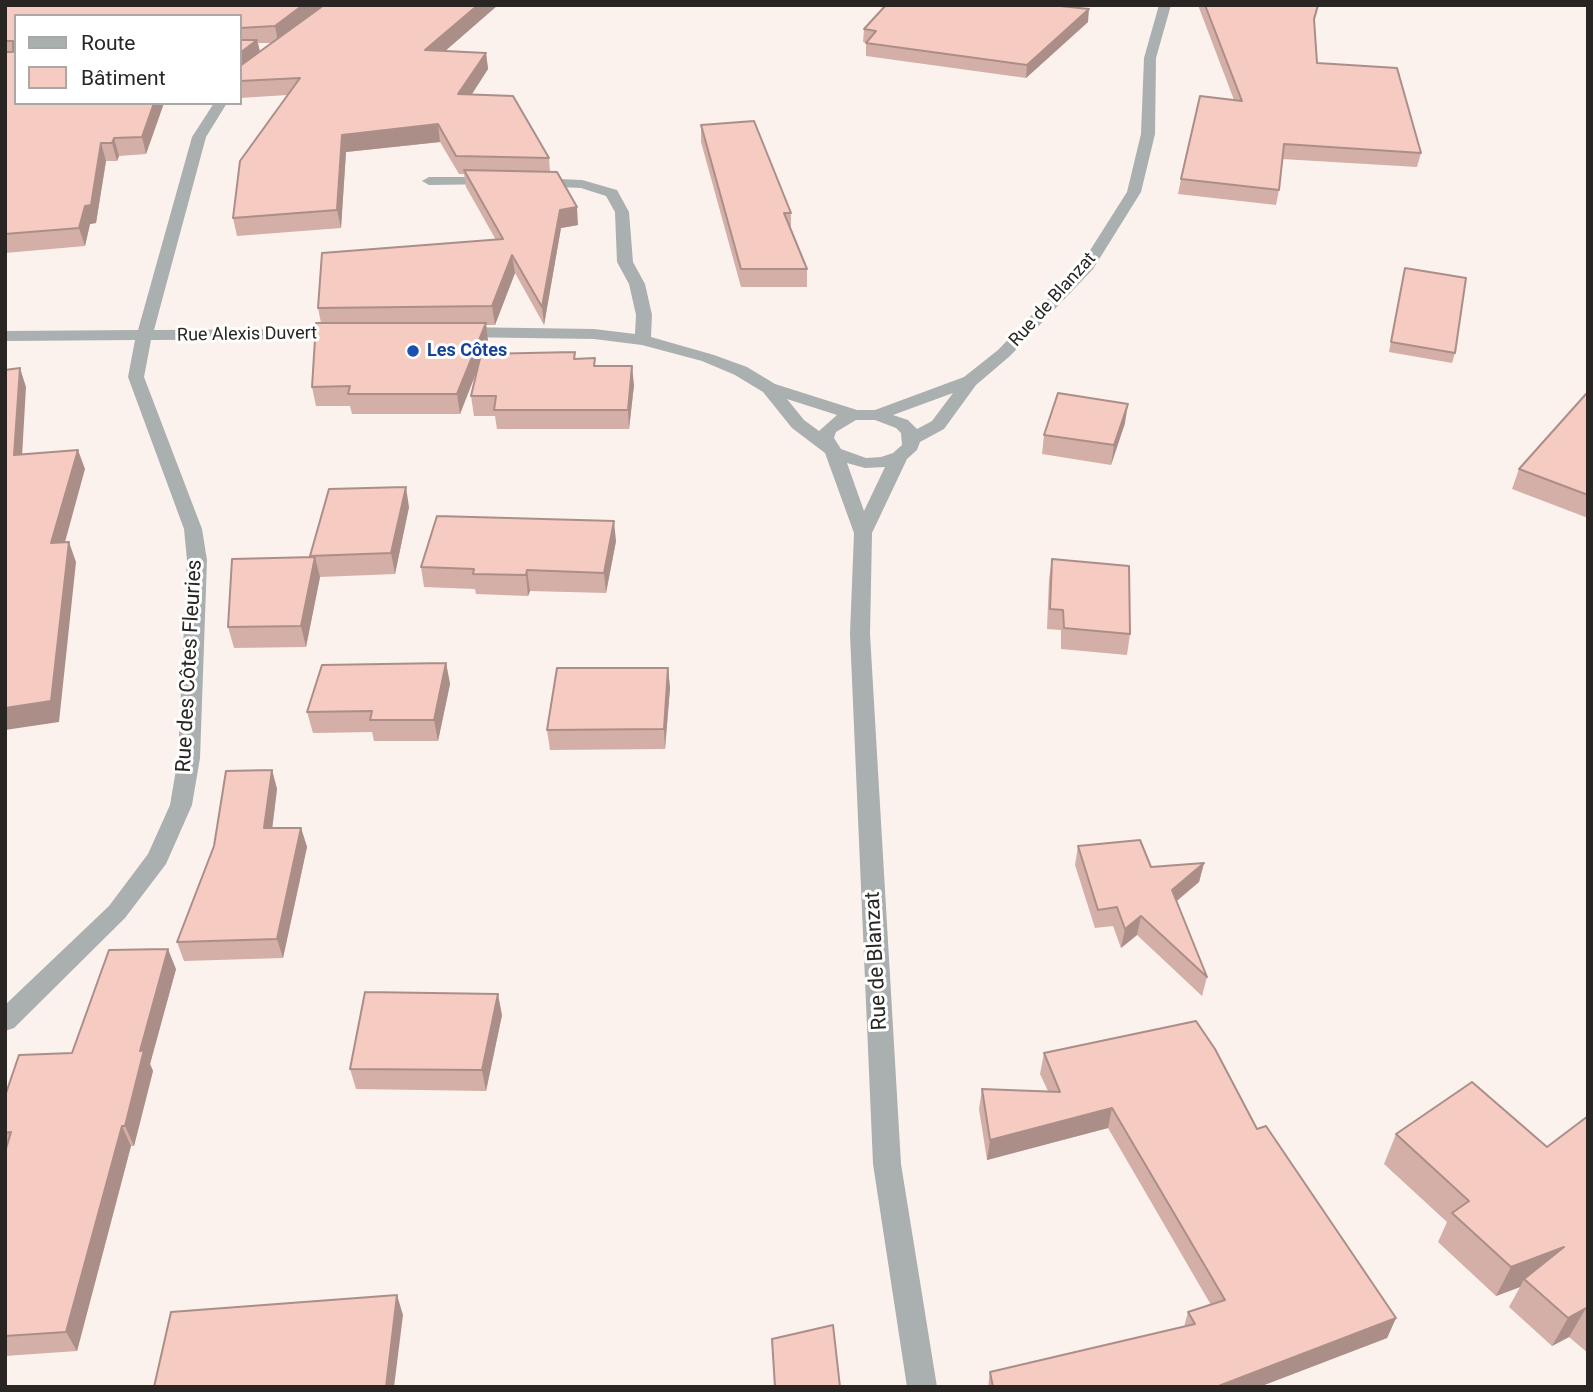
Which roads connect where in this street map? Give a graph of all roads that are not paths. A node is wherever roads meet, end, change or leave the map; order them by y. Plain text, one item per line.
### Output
1 (1165, 5) edge
2 (220, 105) edge
3 (429, 181) dead end
4 (444, 333) edge
5 (361, 334) edge
6 (144, 336) junction
7 (5, 337) edge
8 (643, 340) junction
9 (970, 381) junction
10 (769, 388) junction
11 (856, 415) junction
12 (877, 415) junction
13 (912, 439) junction
14 (831, 450) junction
15 (899, 457) junction
16 (863, 533) junction
17 (5, 1021) edge
18 (922, 1387) edge

1 - 9 street, Rue de Blanzat
2 - 6 street, Rue des Côtes Fleuries
3 - 8 street
4 - 8 street
5 - 6 street, Rue Alexis Duvert
6 - 7 street, Rue Alexis Duvert
6 - 17 street, Rue des Côtes Fleuries
8 - 10 street
9 - 12 street, Rue de Blanzat
9 - 13 street, Rue de Blanzat
10 - 11 street
10 - 14 street
11 - 12 street
11 - 14 street
12 - 13 street
13 - 15 street, Rue de Blanzat
14 - 15 street
14 - 16 street, Rue de Blanzat
15 - 16 street, Rue de Blanzat
16 - 18 street, Rue de Blanzat

